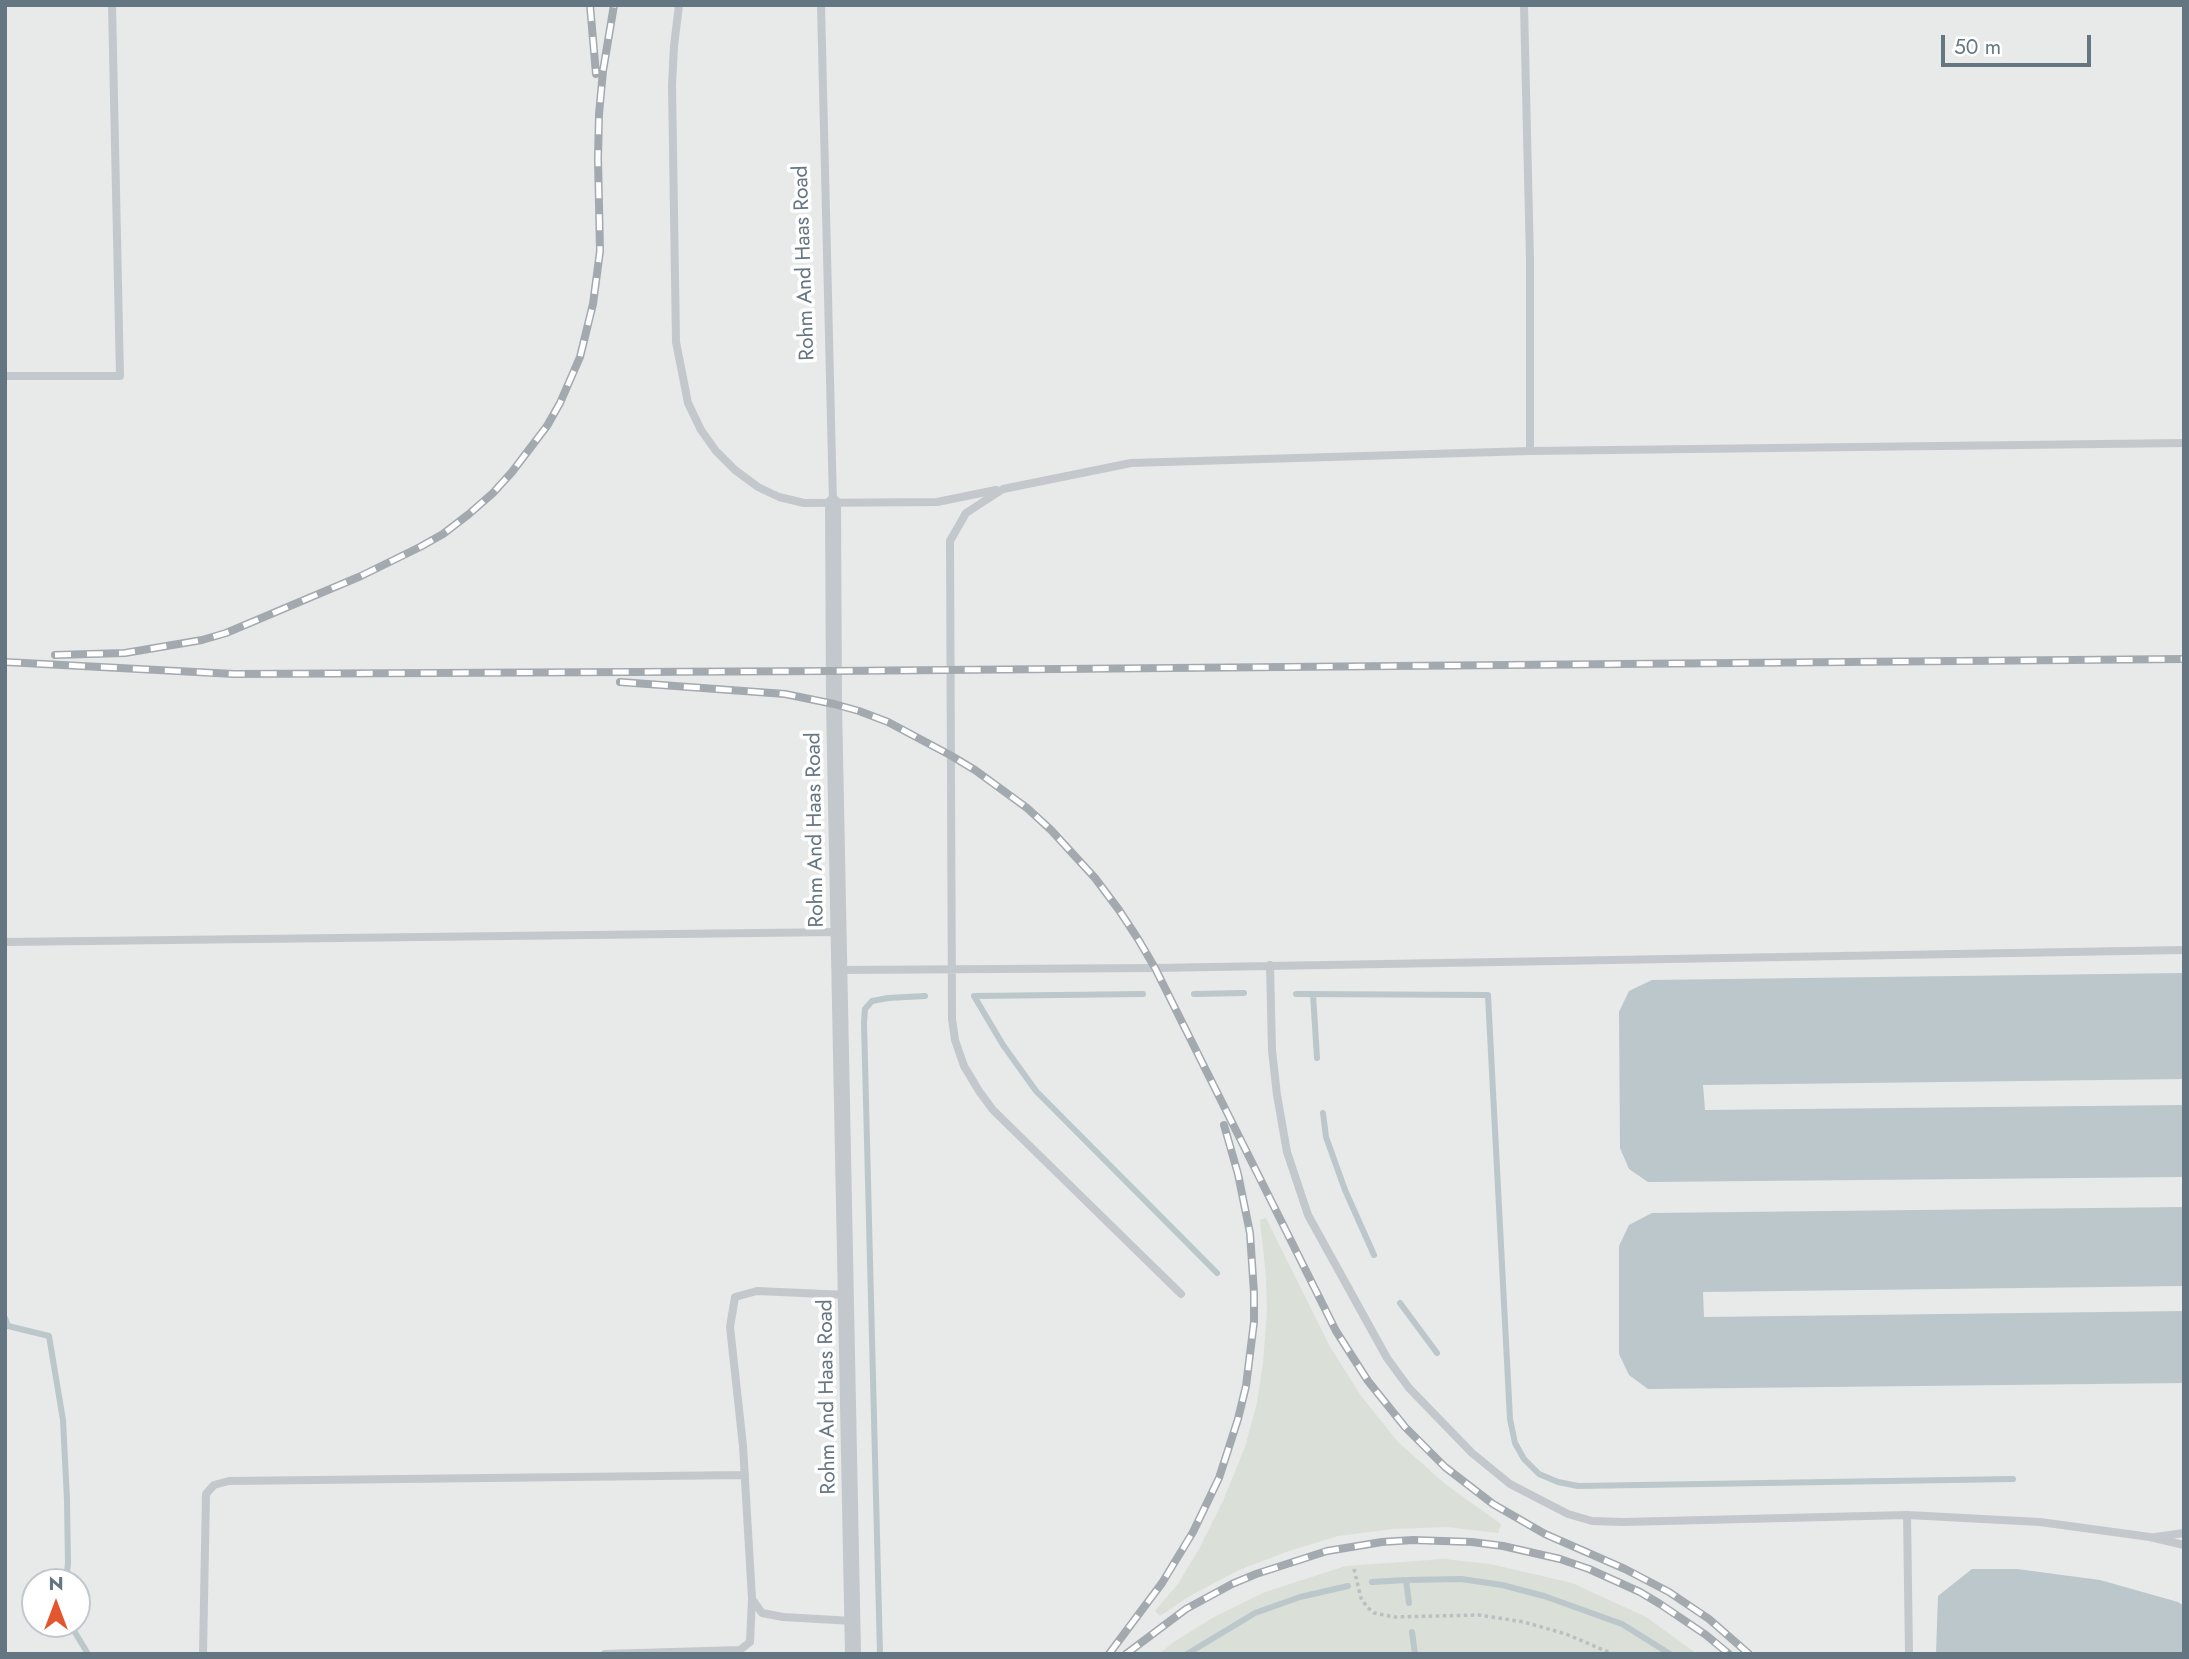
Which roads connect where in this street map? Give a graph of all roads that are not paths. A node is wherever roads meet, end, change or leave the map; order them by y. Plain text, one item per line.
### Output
1 (112, 5) edge
2 (679, 5) edge
3 (821, 5) edge
4 (1524, 5) edge
5 (5, 376) edge
6 (2184, 443) edge
7 (1530, 451) junction
8 (1003, 489) junction
9 (833, 503) junction
10 (840, 932) junction
11 (5, 942) edge
12 (2184, 950) edge
13 (1270, 965) junction
14 (841, 970) junction
15 (952, 970) junction
16 (1181, 1294) dead end
17 (847, 1295) junction
18 (745, 1475) junction
19 (1907, 1515) junction
20 (2184, 1533) edge
21 (2150, 1537) junction
22 (2184, 1545) edge
23 (752, 1599) junction
24 (853, 1622) junction
25 (203, 1654) edge
26 (605, 1654) edge
27 (853, 1654) edge
28 (1909, 1654) edge

1 - 5 lane
2 - 9 lane
3 - 9 lane, Rohm And Haas Road
4 - 7 lane
6 - 7 lane
7 - 8 lane
8 - 9 lane
8 - 15 lane
9 - 10 street, Rohm And Haas Road
10 - 11 lane
10 - 14 street, Rohm And Haas Road
12 - 13 lane
13 - 15 lane
13 - 19 lane
14 - 15 lane
14 - 17 street, Rohm And Haas Road
15 - 16 lane
17 - 18 lane
17 - 24 street, Rohm And Haas Road
18 - 23 lane
18 - 25 lane
19 - 21 lane
19 - 28 lane
20 - 21 lane
21 - 22 lane
23 - 24 lane
23 - 26 lane
24 - 27 street, Rohm And Haas Road

